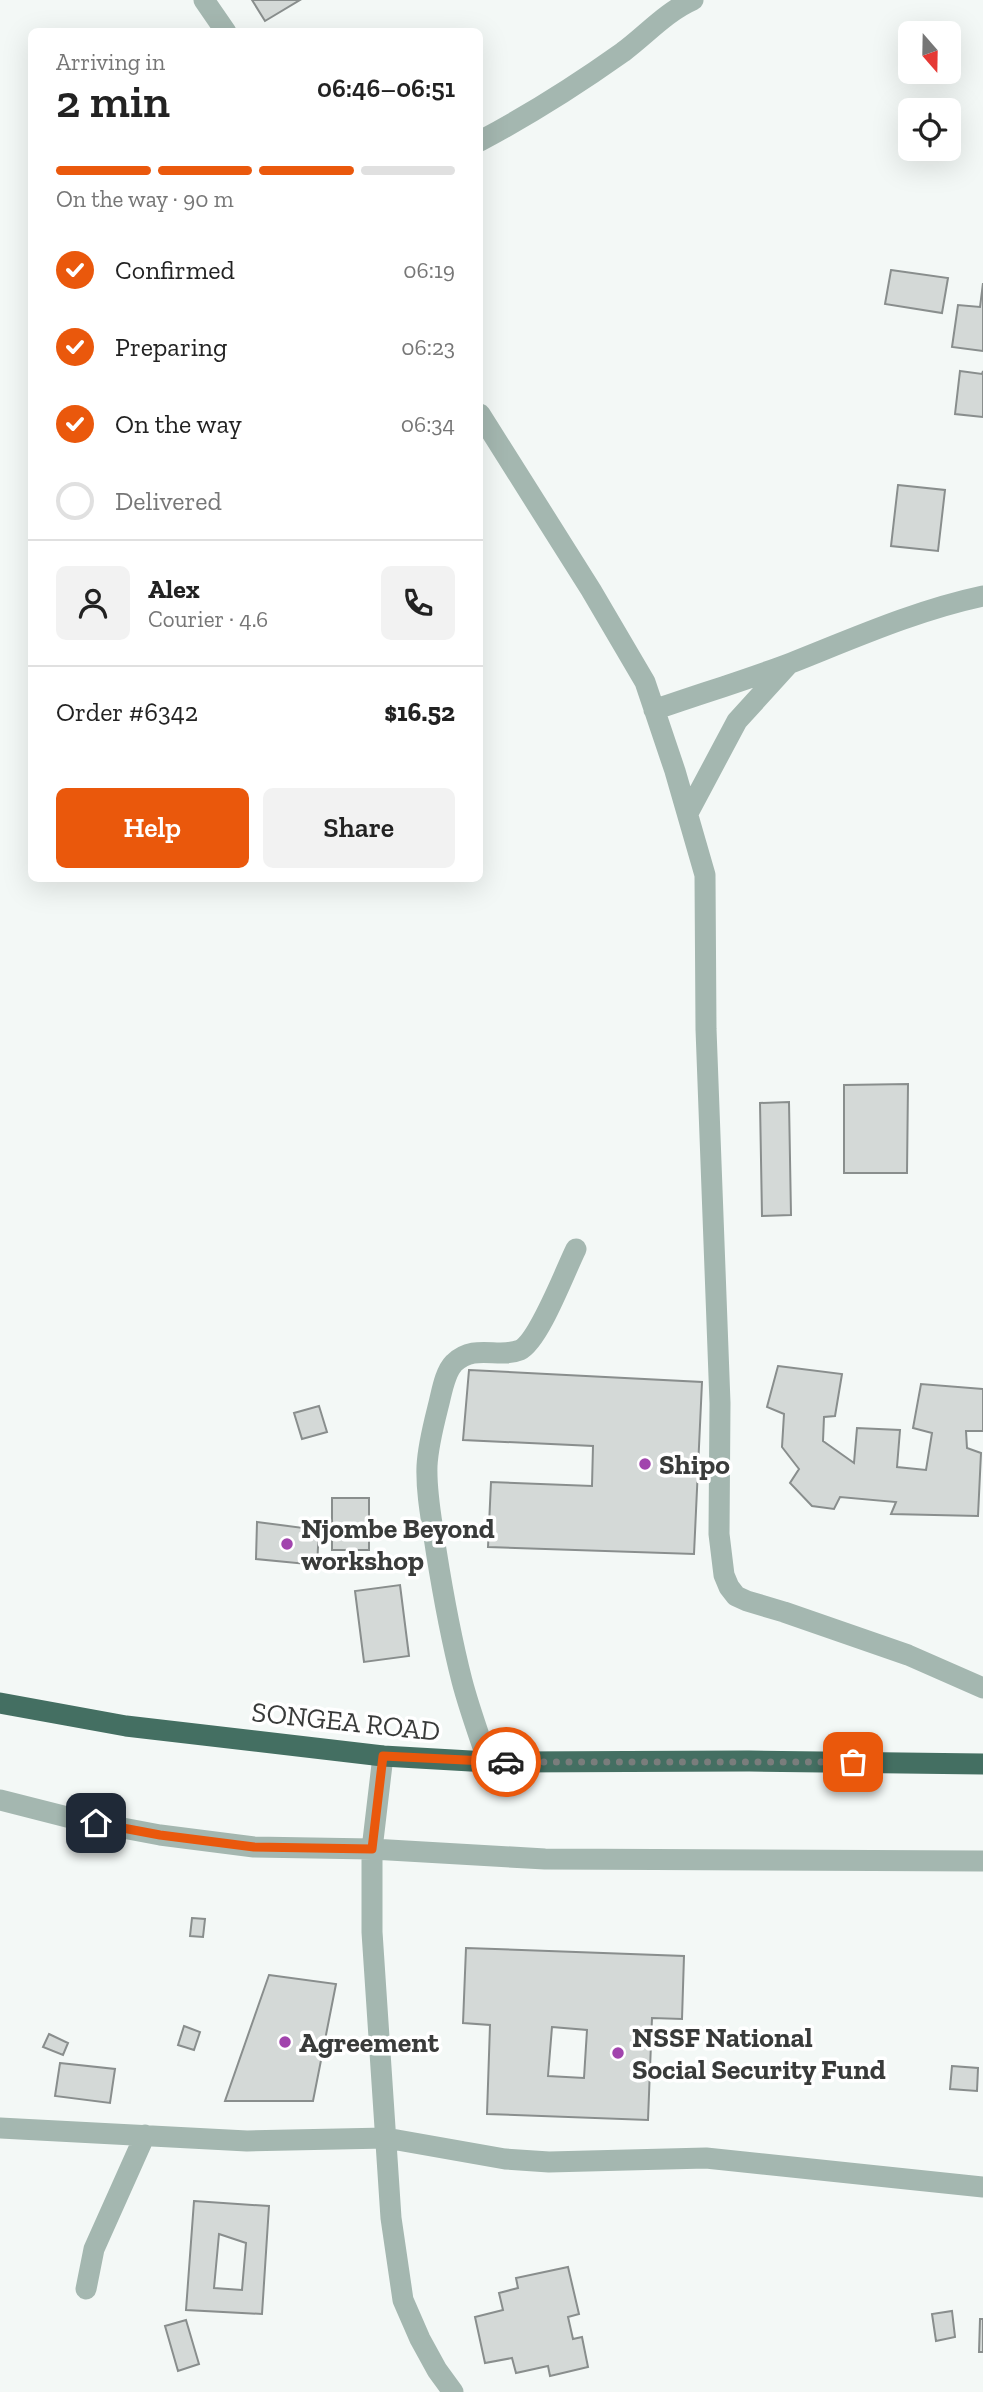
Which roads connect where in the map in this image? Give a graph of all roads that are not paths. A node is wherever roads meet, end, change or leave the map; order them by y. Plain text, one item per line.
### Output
1 (204, 0) edge
2 (693, 0) edge
3 (223, 28) edge
4 (483, 139) edge
5 (483, 419) edge
6 (983, 596) edge
7 (788, 664) junction
8 (654, 710) junction
9 (688, 813) junction
10 (576, 1249) dead end
11 (983, 1688) edge
12 (0, 1703) edge
13 (383, 1756) junction
14 (488, 1762) junction
15 (983, 1764) edge
16 (0, 1800) edge
17 (372, 1849) junction
18 (983, 1861) edge
19 (0, 2128) edge
20 (145, 2135) junction
21 (386, 2138) junction
22 (983, 2187) edge
23 (86, 2289) dead end
24 (453, 2392) edge

1 - 3 street
2 - 4 street
5 - 8 street
6 - 7 street
7 - 8 street
7 - 9 street
8 - 9 street
9 - 11 street
10 - 14 street
12 - 13 highway, SONGEA ROAD
13 - 14 highway, SONGEA ROAD
13 - 17 street
14 - 15 highway, SONGEA ROAD
16 - 17 street
17 - 18 street
17 - 21 street
19 - 20 street
20 - 21 street
20 - 23 street
21 - 22 street
21 - 24 street

